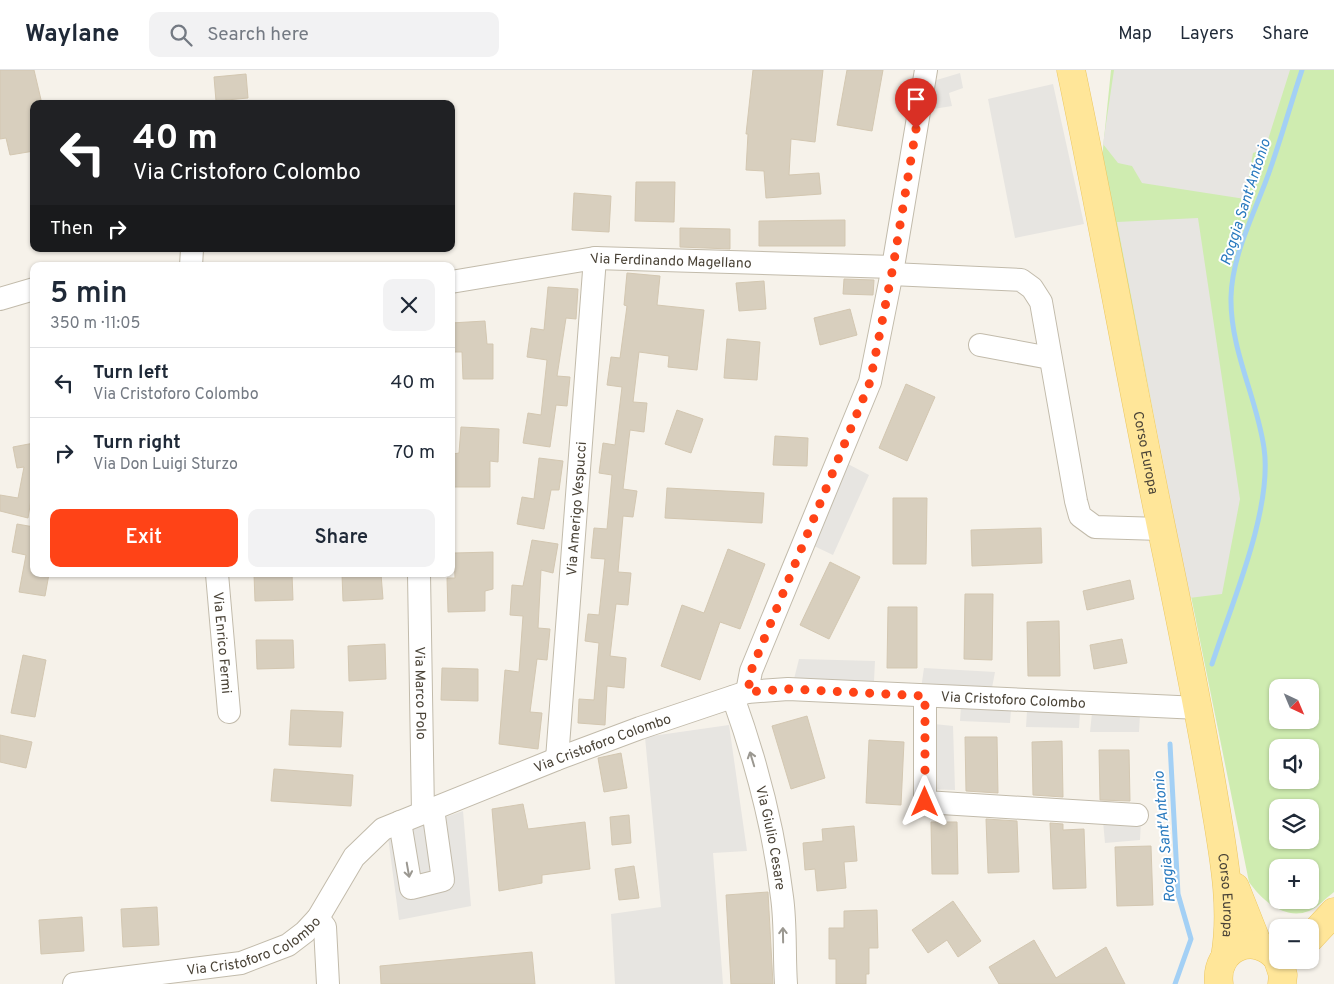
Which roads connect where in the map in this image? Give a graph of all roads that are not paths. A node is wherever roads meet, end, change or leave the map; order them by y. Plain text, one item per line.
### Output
1 (926, 70) edge
2 (1071, 70) edge
3 (595, 258) junction
4 (892, 271) junction
5 (455, 281) edge
6 (30, 290) edge
7 (0, 299) edge
8 (980, 344) dead end
9 (1050, 358) junction
10 (1161, 529) junction
11 (217, 577) edge
12 (419, 577) edge
13 (740, 694) junction
14 (925, 696) junction
15 (1199, 708) junction
16 (229, 712) dead end
17 (556, 759) junction
18 (428, 811) junction
19 (1137, 815) dead end
20 (400, 822) junction
21 (1220, 835) junction
22 (1334, 911) edge
23 (318, 918) junction
24 (1319, 919) edge
25 (1319, 928) edge
26 (1269, 945) edge
27 (1269, 956) edge
28 (1218, 975) edge
29 (74, 984) edge
30 (328, 984) edge
31 (786, 984) edge

1 - 4 street
2 - 10 main road, Corso Europa
3 - 4 street, Via Ferdinando Magellano
3 - 5 street, Via Ferdinando Magellano
3 - 17 street, Via Amerigo Vespucci
4 - 9 street, Via Ferdinando Magellano
4 - 13 street
6 - 7 street
8 - 9 street
9 - 10 street, Via Ferdinando Magellano
10 - 15 main road, Corso Europa
11 - 16 street, Via Enrico Fermi
12 - 18 street, Via Marco Polo
13 - 14 street, Via Cristoforo Colombo
13 - 17 street, Via Cristoforo Colombo
31 -> 13 street, Via Giulio Cesare
14 - 15 street, Via Cristoforo Colombo
14 - 19 street
15 - 21 main road, Corso Europa
17 - 18 street, Via Cristoforo Colombo
18 - 20 street, Via Cristoforo Colombo
20 -> 18 street, Via Marco Polo
20 - 23 street, Via Cristoforo Colombo
21 - 26 main road, Corso Europa
21 - 28 main road, Corso Europa
22 - 24 main road
22 - 25 main road
23 - 29 street, Via Cristoforo Colombo
23 - 30 street
27 - 28 main road

